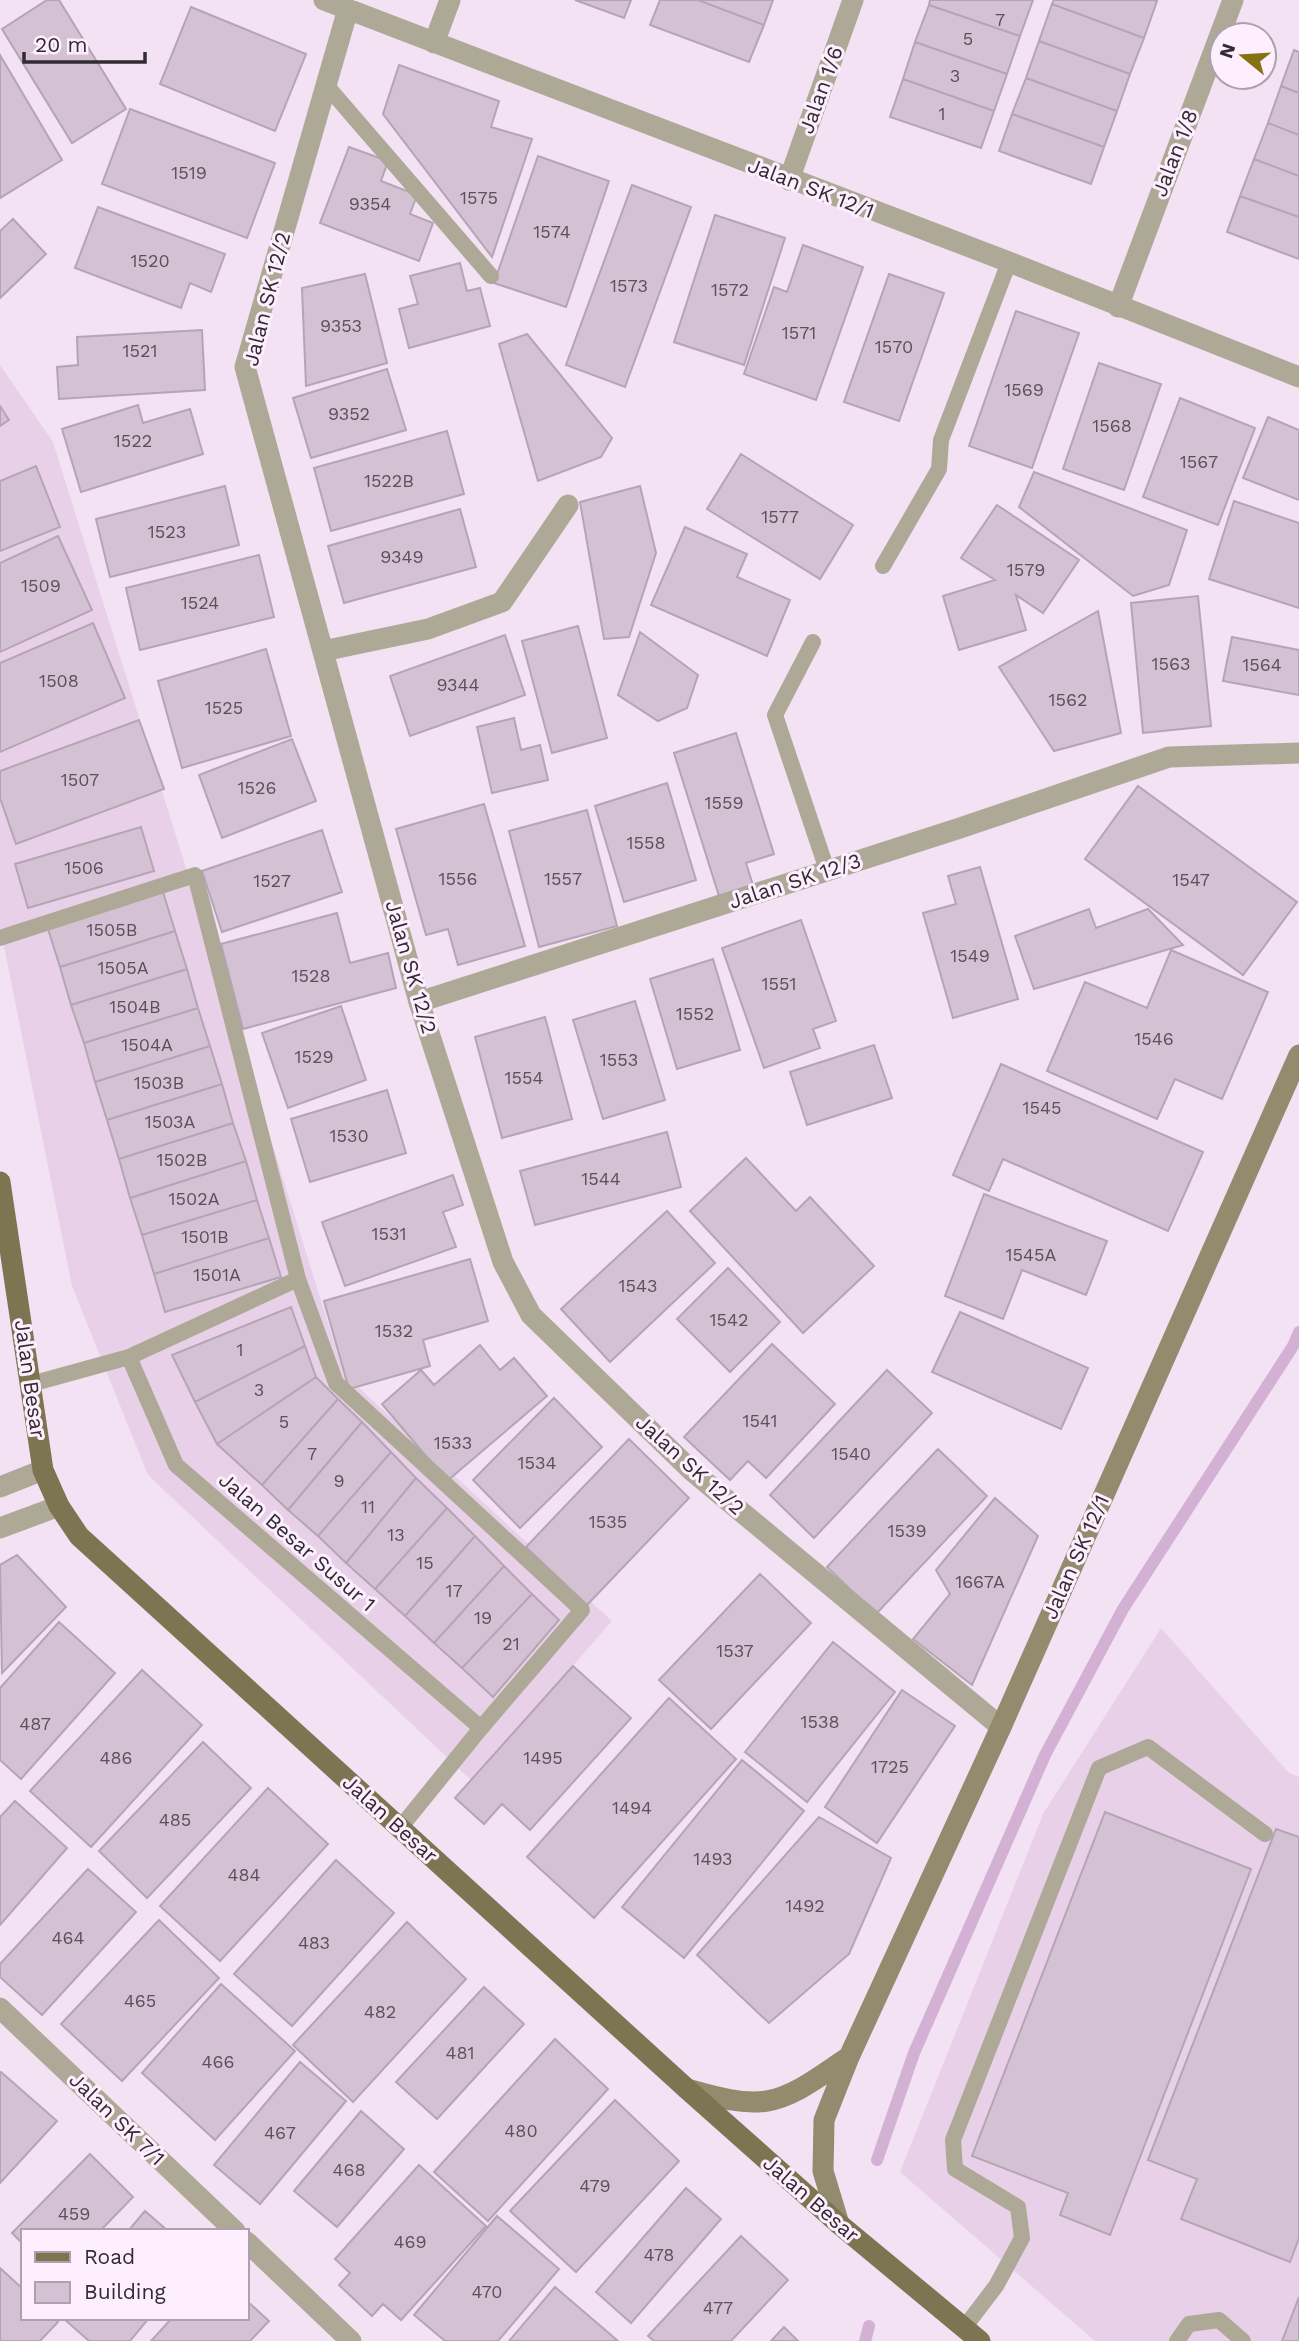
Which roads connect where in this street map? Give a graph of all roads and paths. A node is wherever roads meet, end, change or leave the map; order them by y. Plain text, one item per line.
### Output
1 (324, 0) edge
2 (450, 0) edge
3 (853, 0) edge
4 (1233, 0) edge
5 (348, 9) junction
6 (434, 43) junction
7 (326, 85) junction
8 (789, 180) junction
9 (1009, 262) junction
10 (491, 276) dead end
11 (1118, 307) junction
12 (1299, 377) edge
13 (568, 505) dead end
14 (883, 566) dead end
15 (813, 642) dead end
16 (323, 651) junction
17 (1299, 753) edge
18 (827, 870) junction
19 (0, 938) edge
20 (419, 1002) junction
21 (1299, 1055) edge
22 (0, 1182) edge
23 (298, 1279) junction
24 (129, 1357) junction
25 (31, 1384) junction
26 (43, 1470) junction
27 (0, 1487) edge
28 (60, 1506) junction
29 (0, 1528) edge
30 (1001, 1727) junction
31 (481, 1728) junction
32 (400, 1828) junction
33 (1265, 1834) dead end
34 (0, 2008) edge
35 (849, 2057) junction
36 (687, 2089) junction
37 (839, 2224) junction
38 (232, 2229) edge
39 (248, 2243) edge
40 (972, 2334) edge
41 (351, 2341) edge
42 (1177, 2341) edge
43 (1243, 2341) edge

1 - 5 street, Jalan SK 12/1
2 - 6 street
3 - 8 street, Jalan 1/6
4 - 11 street, Jalan 1/8
5 - 6 street, Jalan SK 12/1
5 - 7 street, Jalan SK 12/2
6 - 8 street, Jalan SK 12/1
7 - 10 lane
7 - 16 street, Jalan SK 12/2
8 - 9 street, Jalan SK 12/1
9 - 11 street, Jalan SK 12/1
9 - 14 lane
11 - 12 street, Jalan SK 12/1
13 - 16 street
15 - 18 lane
16 - 20 street, Jalan SK 12/2
17 - 18 street, Jalan SK 12/3
18 - 20 street, Jalan SK 12/3
19 - 23 lane
20 - 30 street, Jalan SK 12/2
21 - 30 main road, Jalan SK 12/1
22 - 25 main road, Jalan Besar
23 - 24 lane
23 - 31 lane
24 - 25 lane
24 - 31 lane, Jalan Besar Susur 1
25 - 26 main road, Jalan Besar
26 - 27 street
26 - 28 main road, Jalan Besar
28 - 29 street
28 - 32 main road, Jalan Besar
30 - 35 main road, Jalan SK 12/1
31 - 32 lane
32 - 36 main road, Jalan Besar
33 - 40 lane
34 - 38 street, Jalan SK 7/1
35 - 36 main road
35 - 37 main road, Jalan SK 12/1
36 - 37 main road, Jalan Besar
37 - 40 main road, Jalan Besar
39 - 41 street
42 - 43 lane

